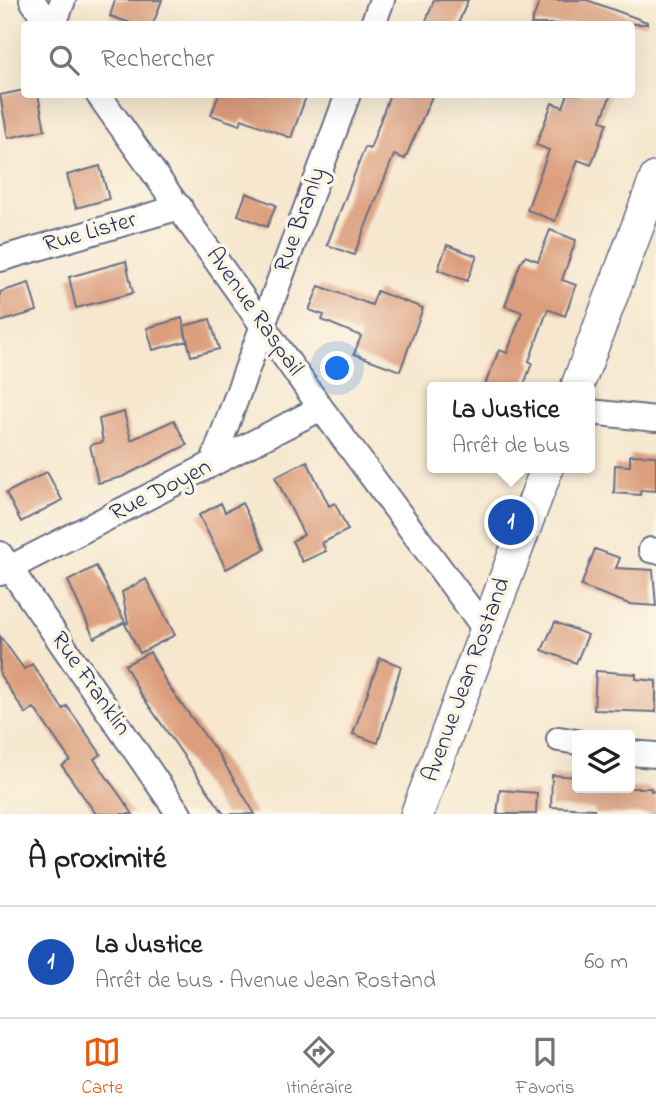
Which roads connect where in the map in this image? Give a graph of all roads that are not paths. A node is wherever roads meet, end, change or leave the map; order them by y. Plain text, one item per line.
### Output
1 (32, 0) edge
2 (63, 0) edge
3 (382, 0) edge
4 (46, 21) edge
5 (55, 21) edge
6 (374, 21) edge
7 (102, 98) edge
8 (347, 98) edge
9 (656, 178) edge
10 (180, 207) junction
11 (0, 259) edge
12 (263, 323) junction
13 (579, 382) edge
14 (321, 408) junction
15 (595, 413) edge
16 (656, 419) edge
17 (212, 464) junction
18 (545, 473) edge
19 (3, 565) edge
20 (485, 629) junction
21 (635, 753) edge
22 (656, 755) edge
23 (179, 814) edge
24 (417, 814) edge

1 - 4 street
2 - 5 street
3 - 6 street
7 - 10 street, Avenue Raspail
8 - 12 street, Rue Branly
9 - 13 street
10 - 11 street, Rue Lister
10 - 12 street, Avenue Raspail
12 - 14 street, Avenue Raspail
12 - 17 street, Rue Branly
14 - 17 street, Rue Doyen
14 - 20 street, Avenue Raspail
15 - 16 street
17 - 19 street, Rue Doyen
18 - 20 street, Avenue Jean Rostand
19 - 23 street, Rue Franklin
20 - 24 street, Avenue Jean Rostand
21 - 22 street

